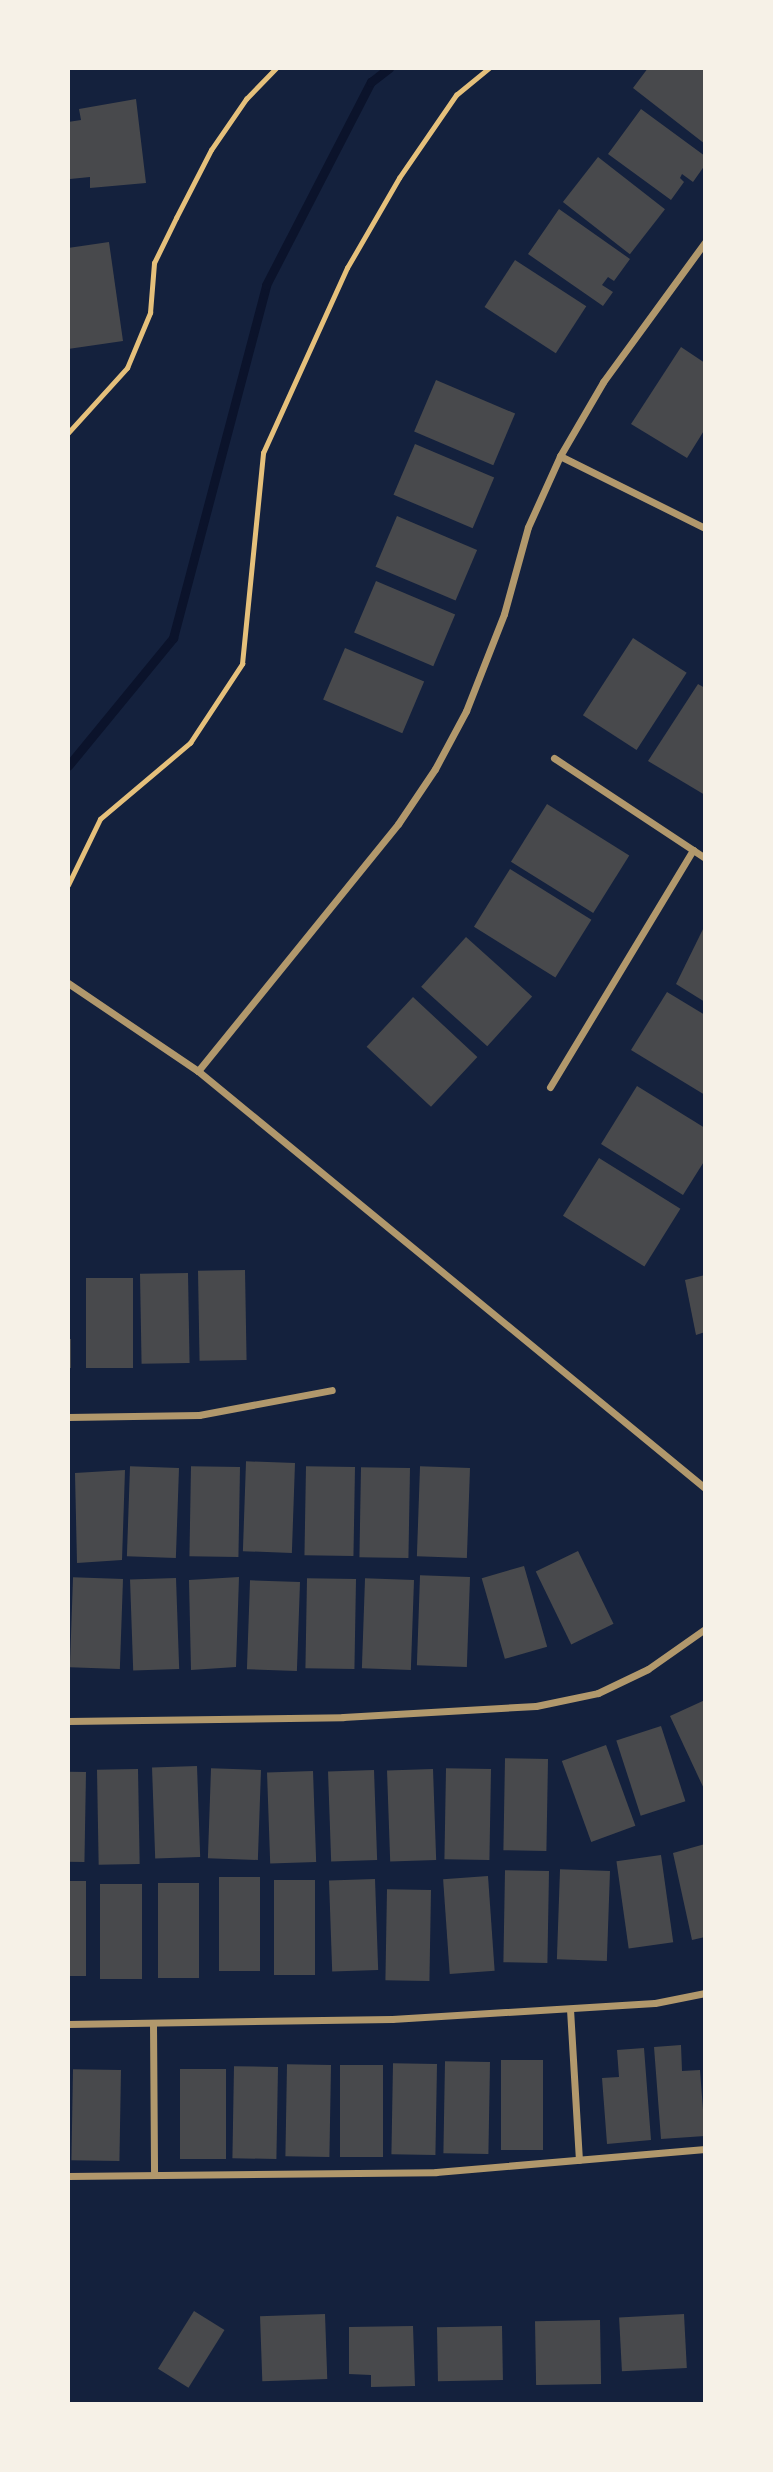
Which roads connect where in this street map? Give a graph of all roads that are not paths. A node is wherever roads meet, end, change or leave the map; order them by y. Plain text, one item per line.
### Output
1 (705, 242) edge
2 (560, 456) junction
3 (705, 528) edge
4 (554, 758) dead end
5 (693, 850) junction
6 (705, 858) edge
7 (68, 983) edge
8 (198, 1071) junction
9 (550, 1087) dead end
10 (332, 1390) dead end
11 (68, 1417) edge
12 (705, 1488) edge
13 (705, 1629) edge
14 (68, 1721) edge
15 (705, 1993) edge
16 (570, 2009) junction
17 (153, 2023) junction
18 (68, 2024) edge
19 (705, 2149) edge
20 (579, 2160) junction
21 (154, 2175) junction
22 (68, 2176) edge

1 - 2 street
2 - 3 street
2 - 8 street
4 - 5 street
5 - 6 street
5 - 9 street
7 - 8 street
8 - 12 street
10 - 11 street
13 - 14 street
15 - 16 street
16 - 17 street
16 - 20 street
17 - 18 street
17 - 21 street
19 - 20 street
20 - 21 street
21 - 22 street

